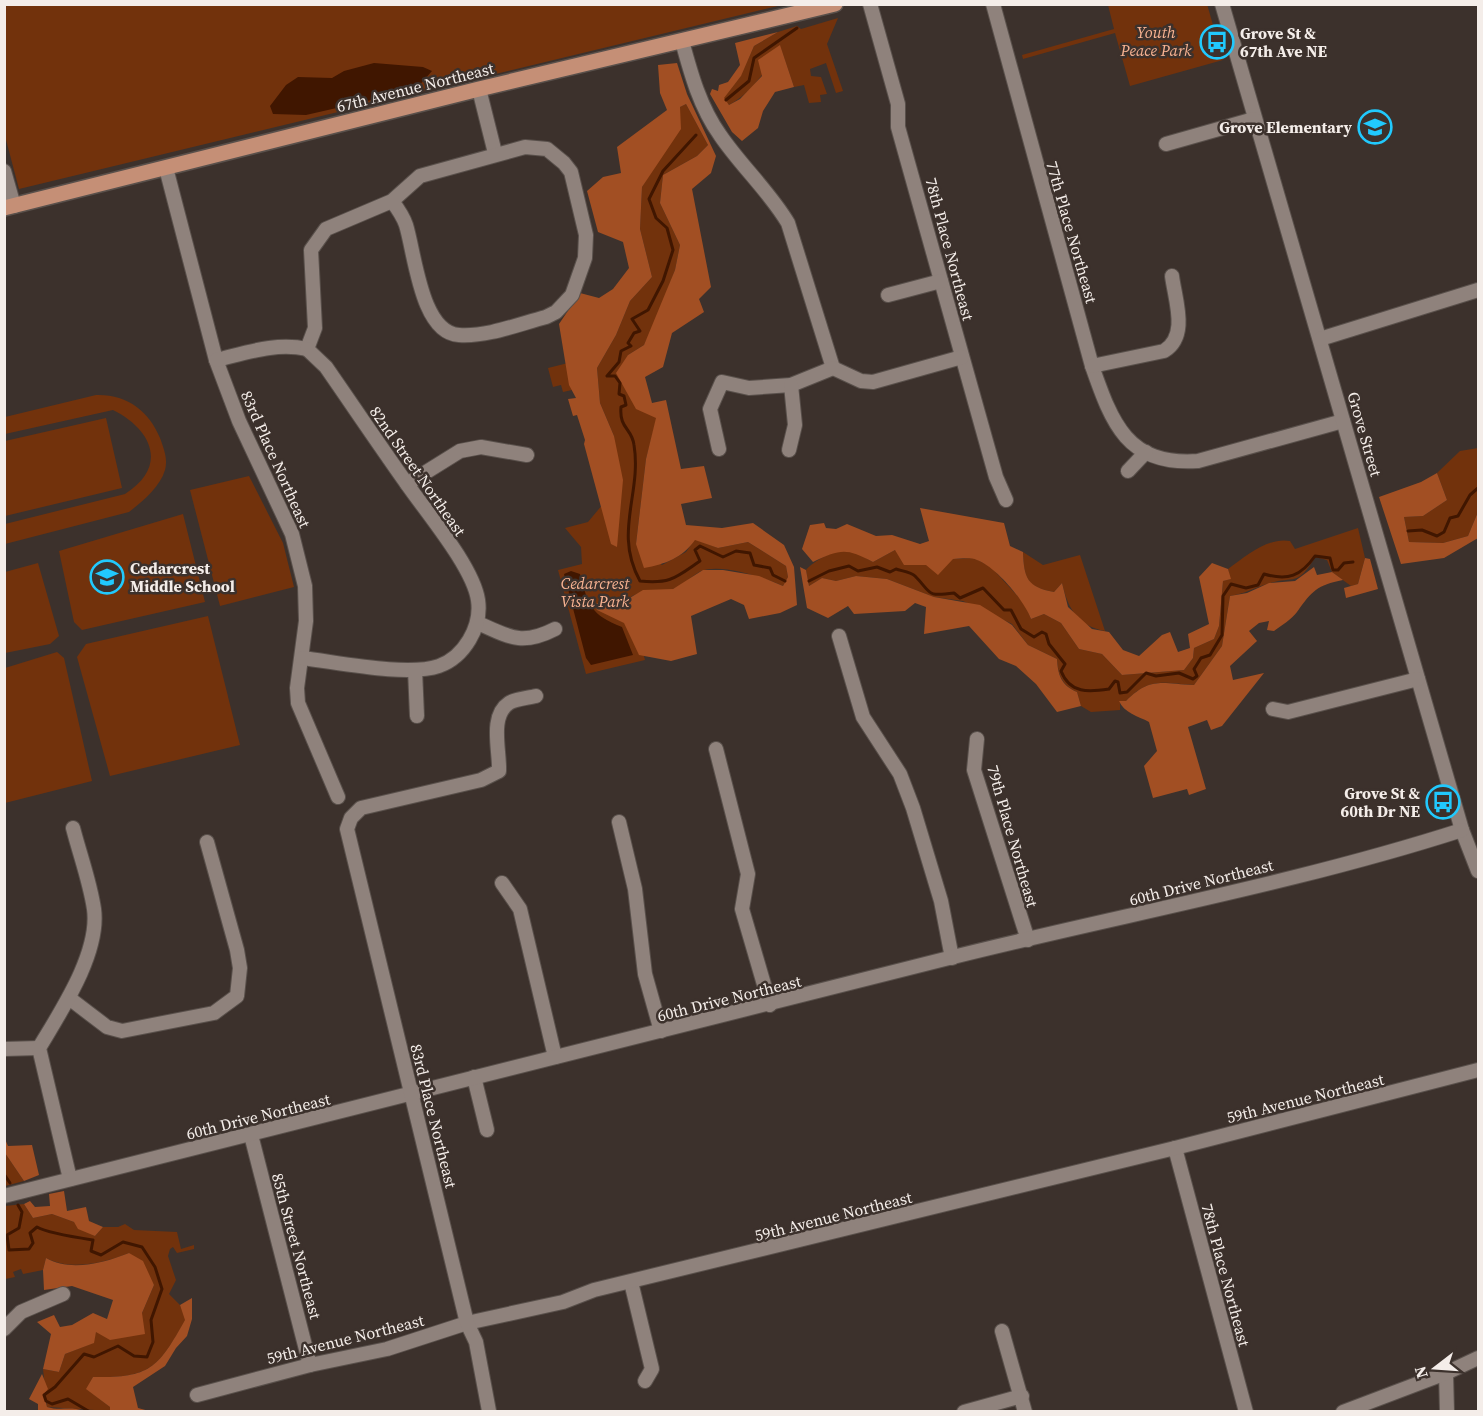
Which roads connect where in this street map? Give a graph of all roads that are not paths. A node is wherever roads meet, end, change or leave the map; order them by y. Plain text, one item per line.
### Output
1 (835, 4) edge
2 (870, 4) edge
3 (993, 4) edge
4 (1222, 4) edge
5 (682, 41) junction
6 (479, 89) junction
7 (1254, 119) junction
8 (1166, 144) dead end
9 (495, 153) junction
10 (166, 168) junction
11 (4, 171) edge
12 (392, 201) junction
13 (9, 207) edge
14 (1172, 276) dead end
15 (940, 281) junction
16 (1479, 290) edge
17 (888, 295) dead end
18 (1320, 339) junction
19 (307, 349) junction
20 (962, 357) junction
21 (216, 360) junction
22 (1092, 366) junction
23 (833, 368) junction
24 (791, 385) junction
25 (1344, 421) junction
26 (719, 449) dead end
27 (789, 450) dead end
28 (1146, 452) junction
29 (527, 455) dead end
30 (1128, 471) dead end
31 (406, 484) junction
32 (1006, 500) dead end
33 (478, 623) junction
34 (555, 628) dead end
35 (839, 636) dead end
36 (302, 658) junction
37 (415, 670) junction
38 (1418, 679) junction
39 (536, 696) dead end
40 (1273, 708) dead end
41 (417, 716) dead end
42 (977, 740) dead end
43 (716, 749) dead end
44 (338, 797) dead end
45 (619, 822) dead end
46 (72, 828) dead end
47 (1462, 830) junction
48 (207, 842) dead end
49 (1479, 871) edge
50 (502, 883) dead end
51 (1028, 940) junction
52 (952, 958) junction
53 (69, 998) junction
54 (770, 1005) junction
55 (661, 1031) junction
56 (39, 1048) junction
57 (4, 1049) edge
58 (555, 1057) junction
59 (1479, 1070) edge
60 (474, 1077) junction
61 (411, 1093) junction
62 (487, 1130) dead end
63 (251, 1135) junction
64 (1175, 1148) junction
65 (70, 1179) junction
66 (4, 1196) edge
67 (631, 1282) junction
68 (63, 1294) dead end
69 (468, 1323) junction
70 (4, 1329) edge
71 (1002, 1330) dead end
72 (1479, 1358) edge
73 (310, 1365) junction
74 (1446, 1373) junction
75 (645, 1382) dead end
76 (197, 1395) dead end
77 (1022, 1396) junction
78 (489, 1411) edge
79 (964, 1412) edge
80 (1025, 1412) edge
81 (1246, 1412) edge
82 (1343, 1412) edge
83 (1447, 1412) edge

1 - 5 main road, 67th Avenue Northeast
2 - 15 street, 78th Place Northeast
3 - 22 street, 77th Place Northeast
4 - 7 street, Grove Street
5 - 6 main road, 67th Avenue Northeast
5 - 23 street
6 - 9 street
6 - 10 main road, 67th Avenue Northeast
7 - 8 street
7 - 18 street, Grove Street
9 - 12 street
9 - 12 street
10 - 13 main road, 67th Avenue Northeast
10 - 21 street, 83rd Place Northeast
11 - 13 street
12 - 19 street
14 - 22 street
15 - 17 street
15 - 20 street, 78th Place Northeast
16 - 18 street
18 - 25 street, Grove Street
19 - 21 street
19 - 31 street, 82nd Street Northeast
20 - 23 street
20 - 32 street, 78th Place Northeast
21 - 36 street, 83rd Place Northeast
22 - 28 street, 77th Place Northeast
23 - 24 street
24 - 26 street
24 - 27 street
25 - 28 street, 77th Place Northeast
25 - 38 street, Grove Street
28 - 30 street
29 - 31 street
31 - 33 street, 82nd Street Northeast
33 - 34 street
33 - 37 street
35 - 52 street
36 - 37 street
36 - 44 street, 83rd Place Northeast
37 - 41 street
38 - 40 street
38 - 47 street, Grove Street
39 - 61 street, 83rd Place Northeast
42 - 51 street, 79th Place Northeast
43 - 54 street
45 - 55 street
46 - 53 street
47 - 49 street, Grove Street
47 - 51 street, 60th Drive Northeast
48 - 53 street
50 - 58 street
51 - 52 street, 60th Drive Northeast
52 - 54 street, 60th Drive Northeast
53 - 56 street
54 - 55 street, 60th Drive Northeast
55 - 58 street, 60th Drive Northeast
56 - 57 street
56 - 65 street
58 - 60 street, 60th Drive Northeast
59 - 64 street, 59th Avenue Northeast
60 - 61 street, 60th Drive Northeast
60 - 62 street
61 - 63 street, 60th Drive Northeast
61 - 69 street, 83rd Place Northeast
63 - 65 street, 60th Drive Northeast
63 - 73 street, 85th Street Northeast
64 - 67 street, 59th Avenue Northeast
64 - 81 street, 78th Place Northeast
65 - 66 street, 60th Drive Northeast
67 - 69 street, 59th Avenue Northeast
67 - 75 street
68 - 70 street
69 - 73 street, 59th Avenue Northeast
69 - 78 street, 83rd Place Northeast
71 - 77 street
72 - 74 street
73 - 76 street, 59th Avenue Northeast
74 - 82 street
74 - 83 street
77 - 79 street
77 - 80 street

